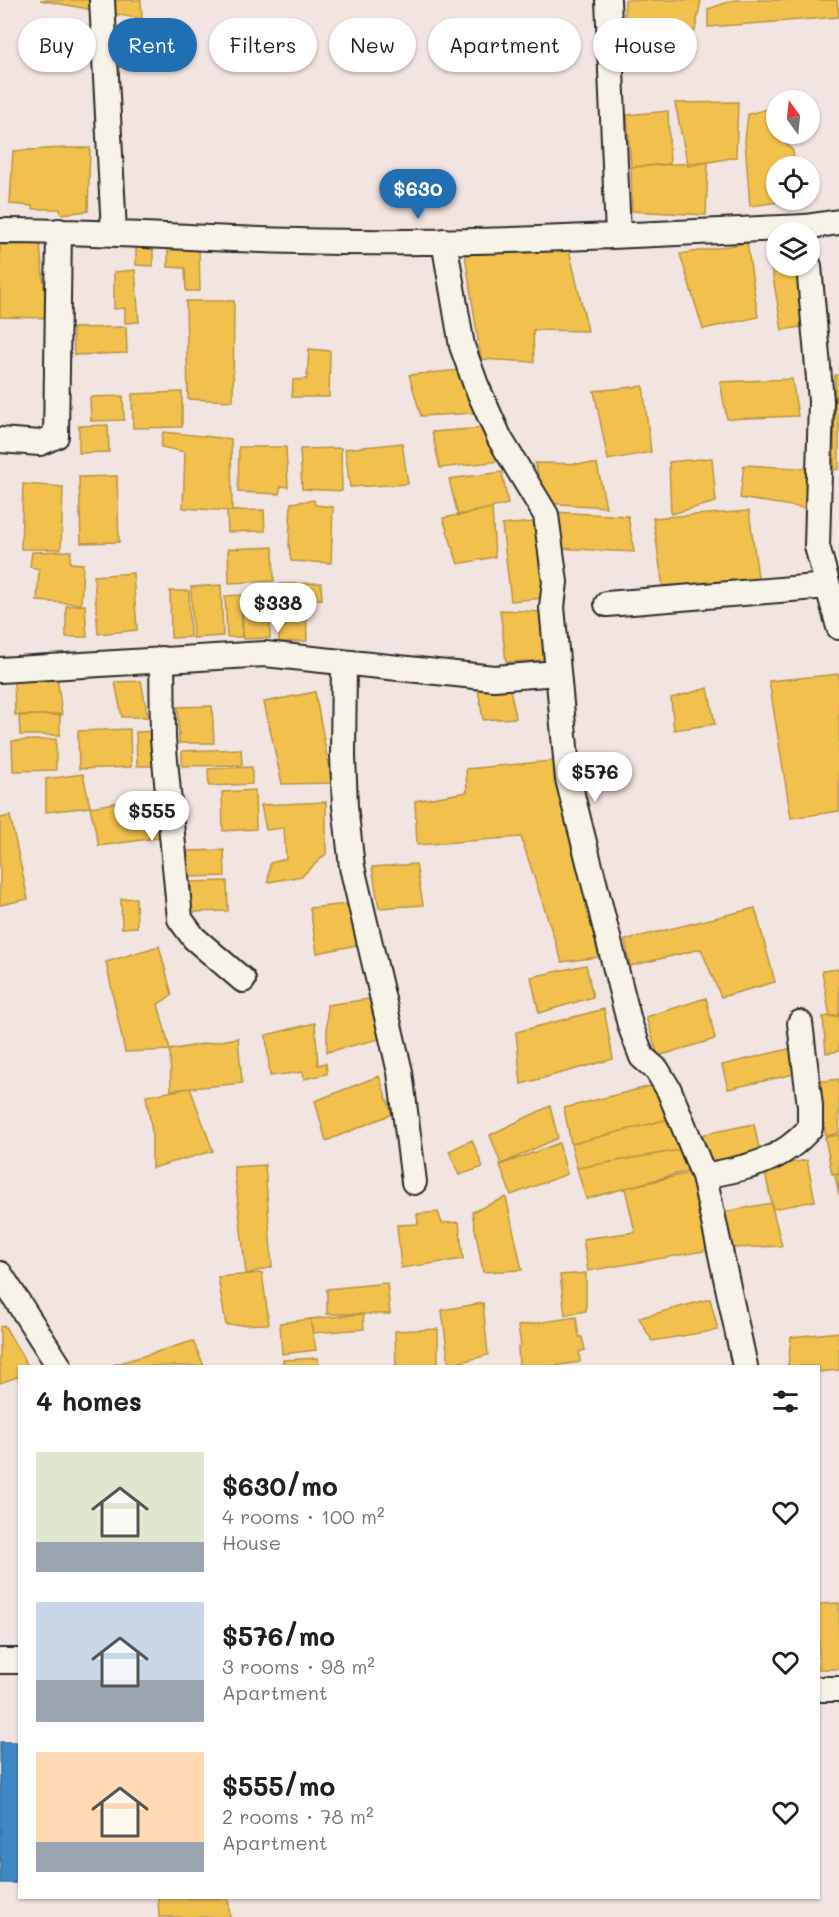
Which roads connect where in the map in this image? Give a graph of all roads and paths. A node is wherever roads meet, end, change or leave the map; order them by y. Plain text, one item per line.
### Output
1 (102, 0) edge
2 (608, 0) edge
3 (839, 222) edge
4 (820, 226) edge
5 (0, 231) edge
6 (59, 231) junction
7 (766, 231) edge
8 (114, 232) junction
9 (618, 235) junction
10 (444, 241) junction
11 (810, 276) edge
12 (0, 440) edge
13 (828, 586) junction
14 (607, 604) dead end
15 (839, 627) edge
16 (162, 658) junction
17 (344, 663) junction
18 (0, 670) edge
19 (558, 673) junction
20 (243, 980) dead end
21 (800, 1023) dead end
22 (704, 1176) junction
23 (414, 1182) dead end
24 (0, 1274) edge
25 (58, 1365) edge
26 (746, 1365) edge
27 (0, 1661) edge
28 (18, 1661) edge
29 (820, 1689) edge
30 (839, 1689) edge

1 - 8 street
2 - 9 street
3 - 4 street
5 - 6 street
6 - 8 street
6 - 12 street
7 - 9 street
8 - 10 street
9 - 10 street
10 - 19 street
11 - 13 street
13 - 14 street
13 - 15 street
16 - 17 street
16 - 18 street
16 - 20 street
17 - 19 street
17 - 23 street
19 - 22 street
21 - 22 street
22 - 26 street
24 - 25 street
27 - 28 street
29 - 30 street

